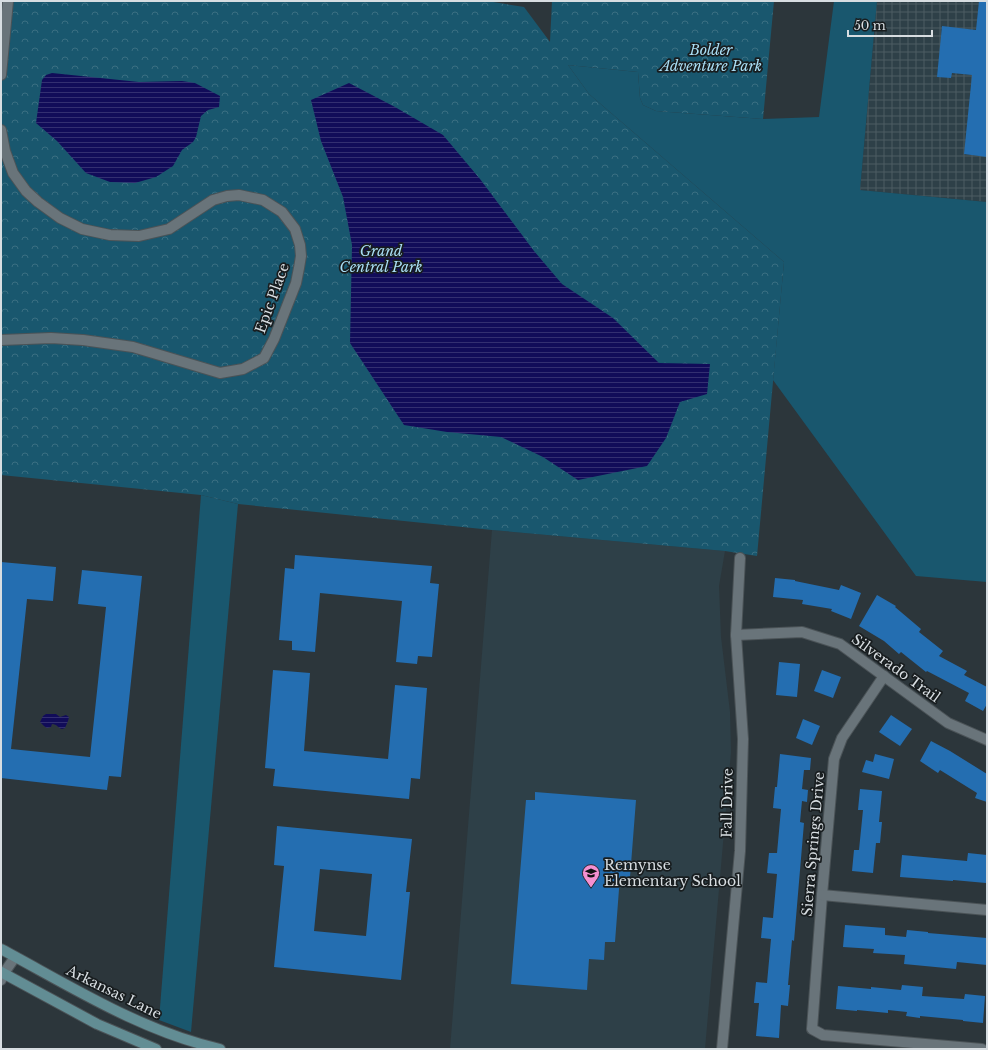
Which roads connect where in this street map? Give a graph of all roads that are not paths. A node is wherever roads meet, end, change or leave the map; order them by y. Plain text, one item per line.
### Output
1 (8, 1) edge
2 (1, 75) edge
3 (1, 130) edge
4 (1, 340) edge
5 (740, 558) dead end
6 (736, 636) junction
7 (884, 676) junction
8 (987, 740) edge
9 (822, 895) junction
10 (987, 910) edge
11 (1, 949) edge
12 (16, 957) junction
13 (2, 975) edge
14 (156, 1049) edge
15 (220, 1049) edge
16 (722, 1049) edge
17 (982, 1049) edge

1 - 2 street
3 - 4 street, Epic Place
5 - 6 street, Fall Drive
6 - 7 street, Silverado Trail
6 - 16 street, Fall Drive
7 - 8 street, Silverado Trail
7 - 9 street, Sierra Springs Drive
9 - 10 street
9 - 17 street, Sierra Springs Drive
11 - 12 main road, Arkansas Lane
12 - 13 street
12 - 15 main road, Arkansas Lane
13 - 14 main road

